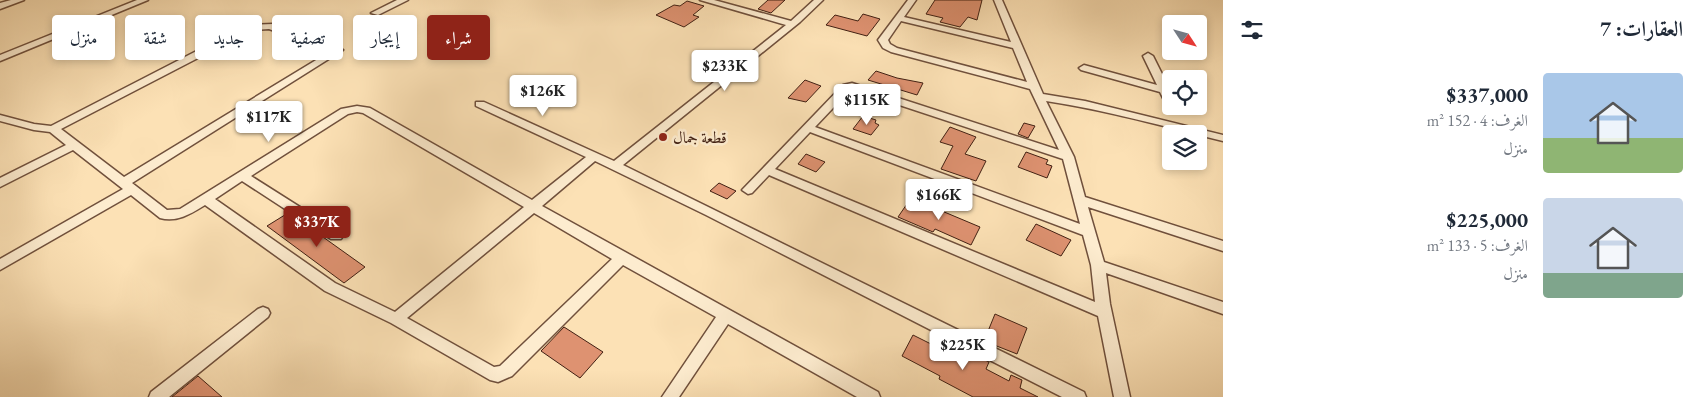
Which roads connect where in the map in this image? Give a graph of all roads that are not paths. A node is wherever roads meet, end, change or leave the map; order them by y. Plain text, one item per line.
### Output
1 (20, 0) edge
2 (144, 0) edge
3 (404, 0) edge
4 (704, 0) edge
5 (818, 0) edge
6 (912, 0) edge
7 (998, 0) edge
8 (0, 6) edge
9 (375, 13) dead end
10 (899, 18) junction
11 (790, 23) junction
12 (1018, 47) junction
13 (1148, 56) dead end
14 (0, 58) edge
15 (1084, 68) dead end
16 (1162, 84) edge
17 (1162, 89) edge
18 (1037, 92) junction
19 (480, 104) dead end
20 (0, 118) edge
21 (1173, 125) edge
22 (810, 128) junction
23 (53, 129) junction
24 (1207, 134) edge
25 (1223, 138) edge
26 (74, 145) junction
27 (593, 156) junction
28 (1068, 157) junction
29 (615, 166) junction
30 (768, 170) junction
31 (242, 176) junction
32 (0, 183) edge
33 (128, 186) junction
34 (748, 190) dead end
35 (206, 199) junction
36 (1080, 200) junction
37 (535, 206) junction
38 (1088, 232) junction
39 (336, 236) dead end
40 (1223, 246) edge
41 (622, 258) junction
42 (0, 265) edge
43 (1098, 265) junction
44 (1223, 308) edge
45 (1104, 312) junction
46 (263, 313) dead end
47 (726, 315) junction
48 (396, 319) junction
49 (157, 397) edge
50 (670, 397) edge
51 (872, 397) edge
52 (1078, 397) edge
53 (1122, 397) edge

1 - 8 street
2 - 14 street
3 - 9 street
4 - 11 street
5 - 11 street
6 - 10 street
7 - 12 street
10 - 12 street
10 - 18 street
11 - 29 street
12 - 18 street
13 - 16 street
15 - 17 street
18 - 21 street
18 - 28 street
19 - 27 street
20 - 23 street
22 - 28 street
22 - 30 street
22 - 38 street
23 - 26 street
23 - 33 street
24 - 25 street
26 - 32 street
26 - 33 street
27 - 29 street
27 - 37 street
28 - 36 street
29 - 52 street
30 - 34 street
30 - 45 street
31 - 35 street
31 - 37 street
31 - 39 street
33 - 35 street
33 - 42 street
35 - 48 street
36 - 38 street
36 - 40 street
37 - 41 street
37 - 48 street
38 - 43 street
41 - 47 street
41 - 48 street
43 - 44 street
43 - 45 street
45 - 53 street
46 - 49 street
47 - 50 street
47 - 51 street

